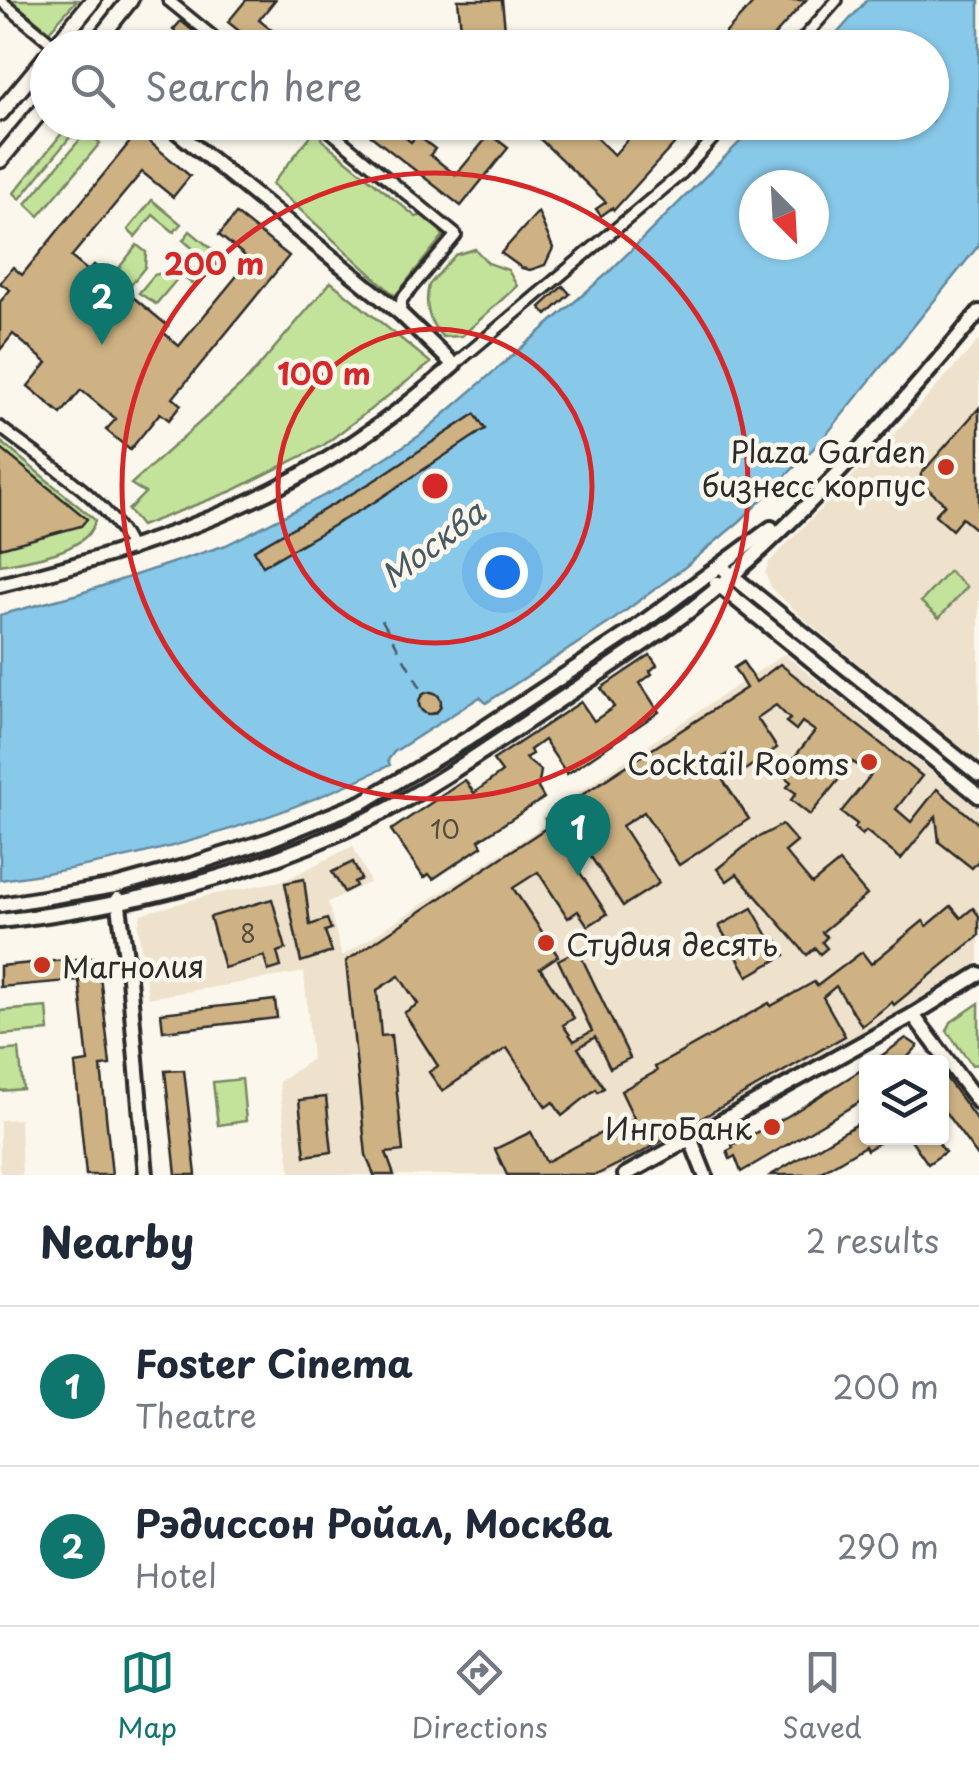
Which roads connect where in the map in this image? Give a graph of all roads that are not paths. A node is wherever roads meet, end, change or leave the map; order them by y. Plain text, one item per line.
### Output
1 (0, 0) edge
2 (92, 0) edge
3 (130, 0) edge
4 (168, 0) edge
5 (837, 0) edge
6 (32, 30) edge
7 (68, 30) edge
8 (106, 30) edge
9 (205, 30) edge
10 (811, 30) edge
11 (30, 76) edge
12 (0, 113) edge
13 (30, 123) edge
14 (187, 140) edge
15 (341, 140) edge
16 (712, 140) edge
17 (0, 160) edge
18 (400, 312) junction
19 (979, 312) edge
20 (454, 366) junction
21 (0, 427) edge
22 (806, 503) junction
23 (131, 550) junction
24 (719, 565) junction
25 (706, 576) junction
26 (731, 576) junction
27 (0, 585) edge
28 (719, 586) junction
29 (979, 775) edge
30 (979, 796) edge
31 (115, 886) junction
32 (119, 903) junction
33 (0, 906) edge
34 (0, 921) edge
35 (979, 974) edge
36 (912, 1015) junction
37 (979, 1104) edge
38 (691, 1140) junction
39 (146, 1175) edge
40 (625, 1175) edge
41 (705, 1175) edge

1 - 6 street
2 - 7 main road
3 - 8 main road
4 - 9 street
5 - 10 street
11 - 12 main road
13 - 17 main road
14 - 18 main road
15 - 18 street
16 - 20 street
18 - 20 main road
19 - 22 main road
20 - 23 main road
21 - 23 street
22 - 24 main road
22 - 26 main road
23 - 27 main road
24 - 25 main road
24 - 26 main road
25 - 28 main road
25 - 31 main road
26 - 28 main road
26 - 29 main road
28 - 30 main road
28 - 32 main road
31 - 32 main road
31 - 33 main road
32 - 34 main road
32 - 39 main road
35 - 36 main road
36 - 37 main road
36 - 38 main road
38 - 40 main road
38 - 41 main road

